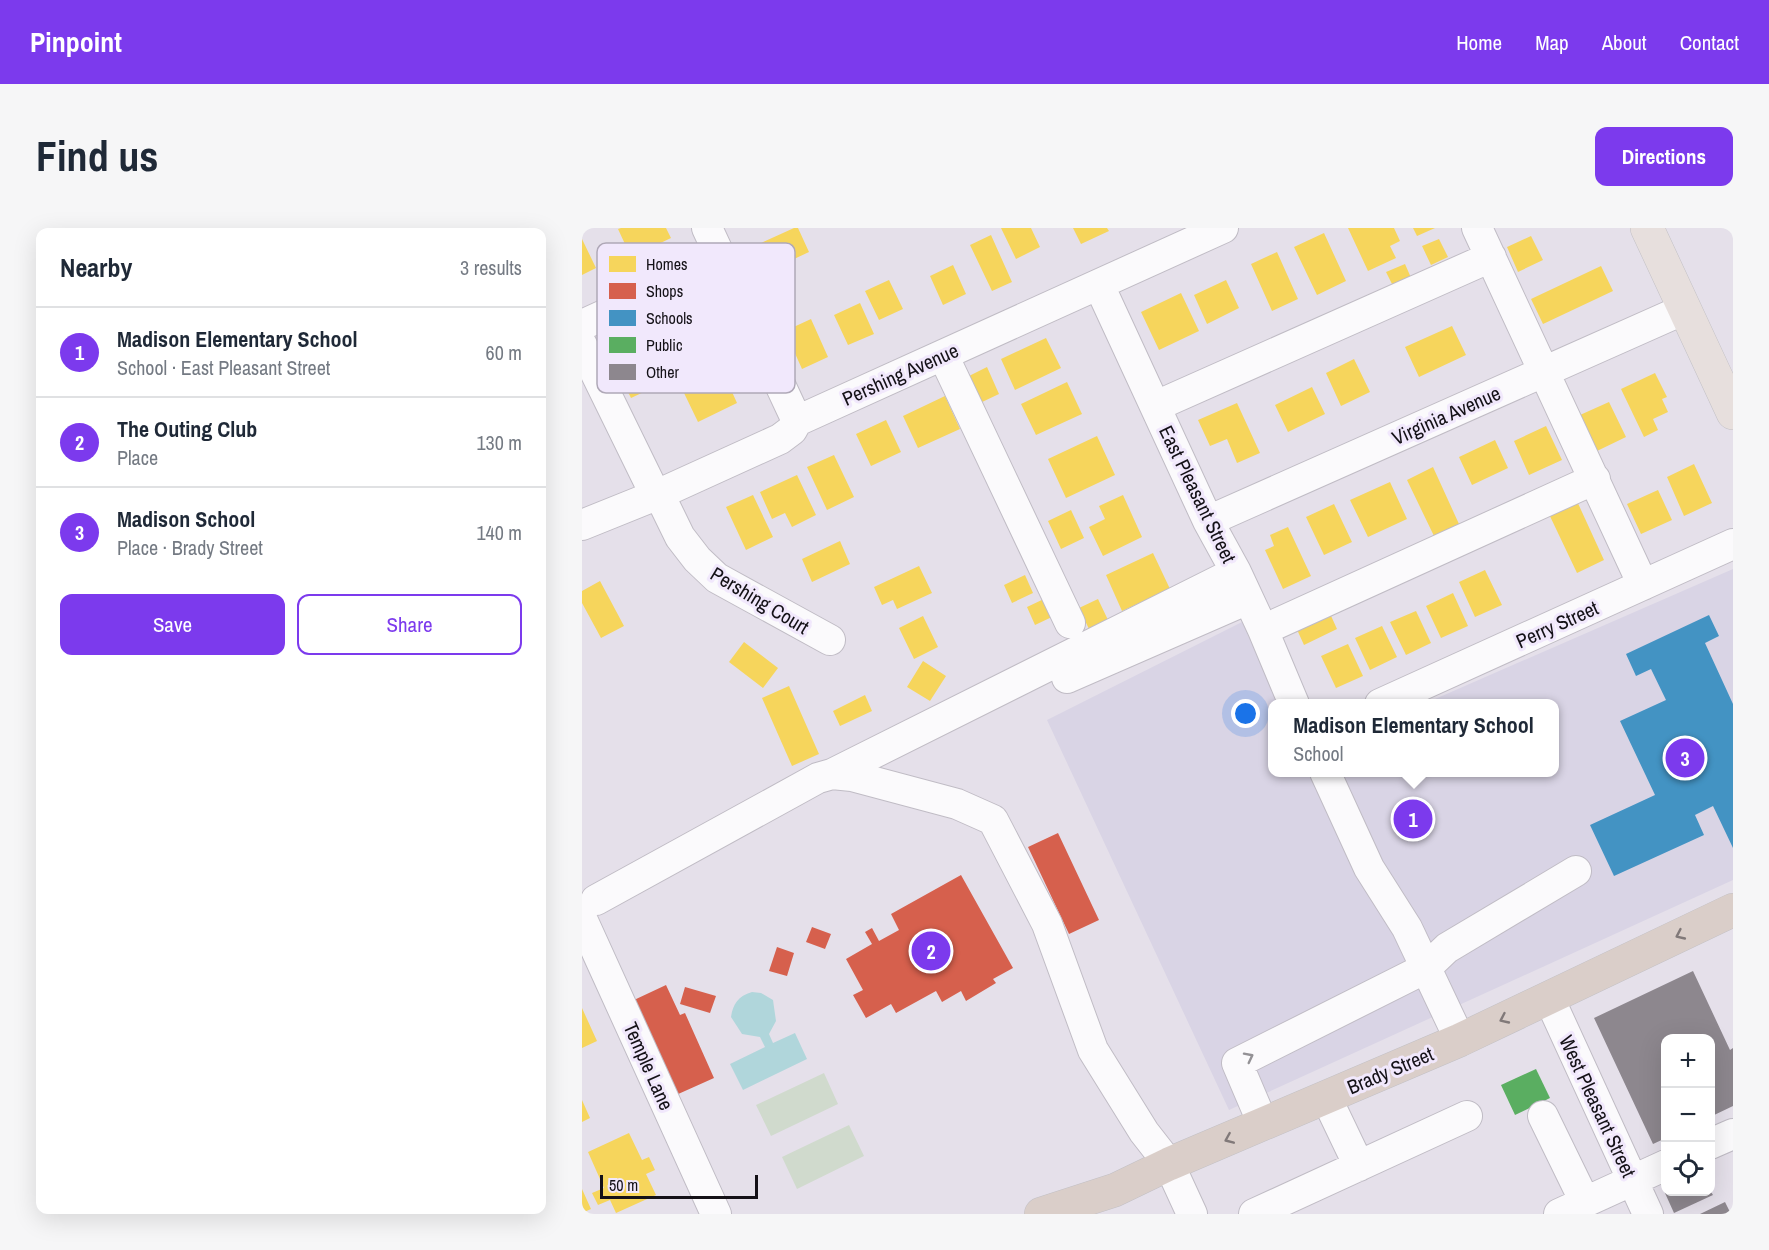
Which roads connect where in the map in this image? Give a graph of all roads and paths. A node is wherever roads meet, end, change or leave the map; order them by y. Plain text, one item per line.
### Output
1 (707, 228) edge
2 (1223, 228) edge
3 (1478, 228) edge
4 (1647, 228) edge
5 (1173, 238) edge
6 (714, 243) edge
7 (1491, 257) junction
8 (1099, 285) junction
9 (1685, 309) junction
10 (597, 318) edge
11 (582, 325) edge
12 (582, 345) edge
13 (943, 355) junction
14 (1544, 372) junction
15 (597, 376) edge
16 (605, 393) edge
17 (784, 393) edge
18 (1156, 406) junction
19 (1733, 413) edge
20 (797, 421) junction
21 (1595, 479) junction
22 (659, 494) junction
23 (1208, 522) junction
24 (582, 525) edge
25 (1733, 544) edge
26 (1236, 572) junction
27 (1643, 585) junction
28 (1248, 599) junction
29 (1070, 623) dead end
30 (1263, 630) junction
31 (830, 640) dead end
32 (1292, 699) edge
33 (1391, 699) edge
34 (966, 707) junction
35 (832, 774) junction
36 (1327, 777) edge
37 (1576, 871) dead end
38 (589, 909) edge
39 (1733, 910) edge
40 (1426, 968) junction
41 (1549, 998) junction
42 (1460, 1040) junction
43 (1326, 1097) junction
44 (1467, 1116) dead end
45 (1543, 1116) dead end
46 (1263, 1124) junction
47 (1733, 1134) edge
48 (1715, 1142) edge
49 (1169, 1164) junction
50 (1359, 1166) junction
51 (1661, 1167) edge
52 (1632, 1180) junction
53 (1572, 1208) edge
54 (716, 1214) edge
55 (1041, 1214) edge
56 (1192, 1214) edge
57 (1254, 1214) edge
58 (1648, 1214) edge

1 - 6 street
2 - 5 street, Pershing Avenue
3 - 7 street
4 - 9 main road
5 - 8 street, Pershing Avenue
7 - 14 street
7 - 18 street
8 - 13 street, Pershing Avenue
8 - 18 street, East Pleasant Street
9 - 14 street, Virginia Avenue
9 - 19 main road
10 - 11 street
12 - 15 street, Pershing Court
13 - 20 street, Pershing Avenue
13 - 29 street
14 - 21 street
14 - 23 street, Virginia Avenue
16 - 22 street, Pershing Court
17 - 20 street
18 - 23 street, East Pleasant Street
20 - 22 street, Pershing Avenue
21 - 27 street
21 - 30 street
22 - 24 street, Pershing Avenue
22 - 31 street, Pershing Court
23 - 26 street, East Pleasant Street
25 - 27 street, Perry Street
26 - 28 street, East Pleasant Street
26 - 34 street
27 - 33 street, Perry Street
28 - 30 street, East Pleasant Street
28 - 34 street
30 - 32 street, East Pleasant Street
34 - 35 street
35 - 38 street
35 - 49 street
36 - 40 street
37 - 40 street
38 - 54 street, Temple Lane
39 -> 41 highway, Brady Street
40 - 42 street
46 -> 40 street
41 -> 42 highway, Brady Street
41 - 52 street, West Pleasant Street
42 - 43 highway, Brady Street
43 - 46 highway, Brady Street
43 - 50 street
44 - 50 street
45 - 53 street
46 -> 49 highway, Brady Street
47 - 48 street
49 - 55 highway, Brady Street
49 - 56 street
50 - 57 street
51 - 52 street
52 - 53 street
52 - 58 street, West Pleasant Street

